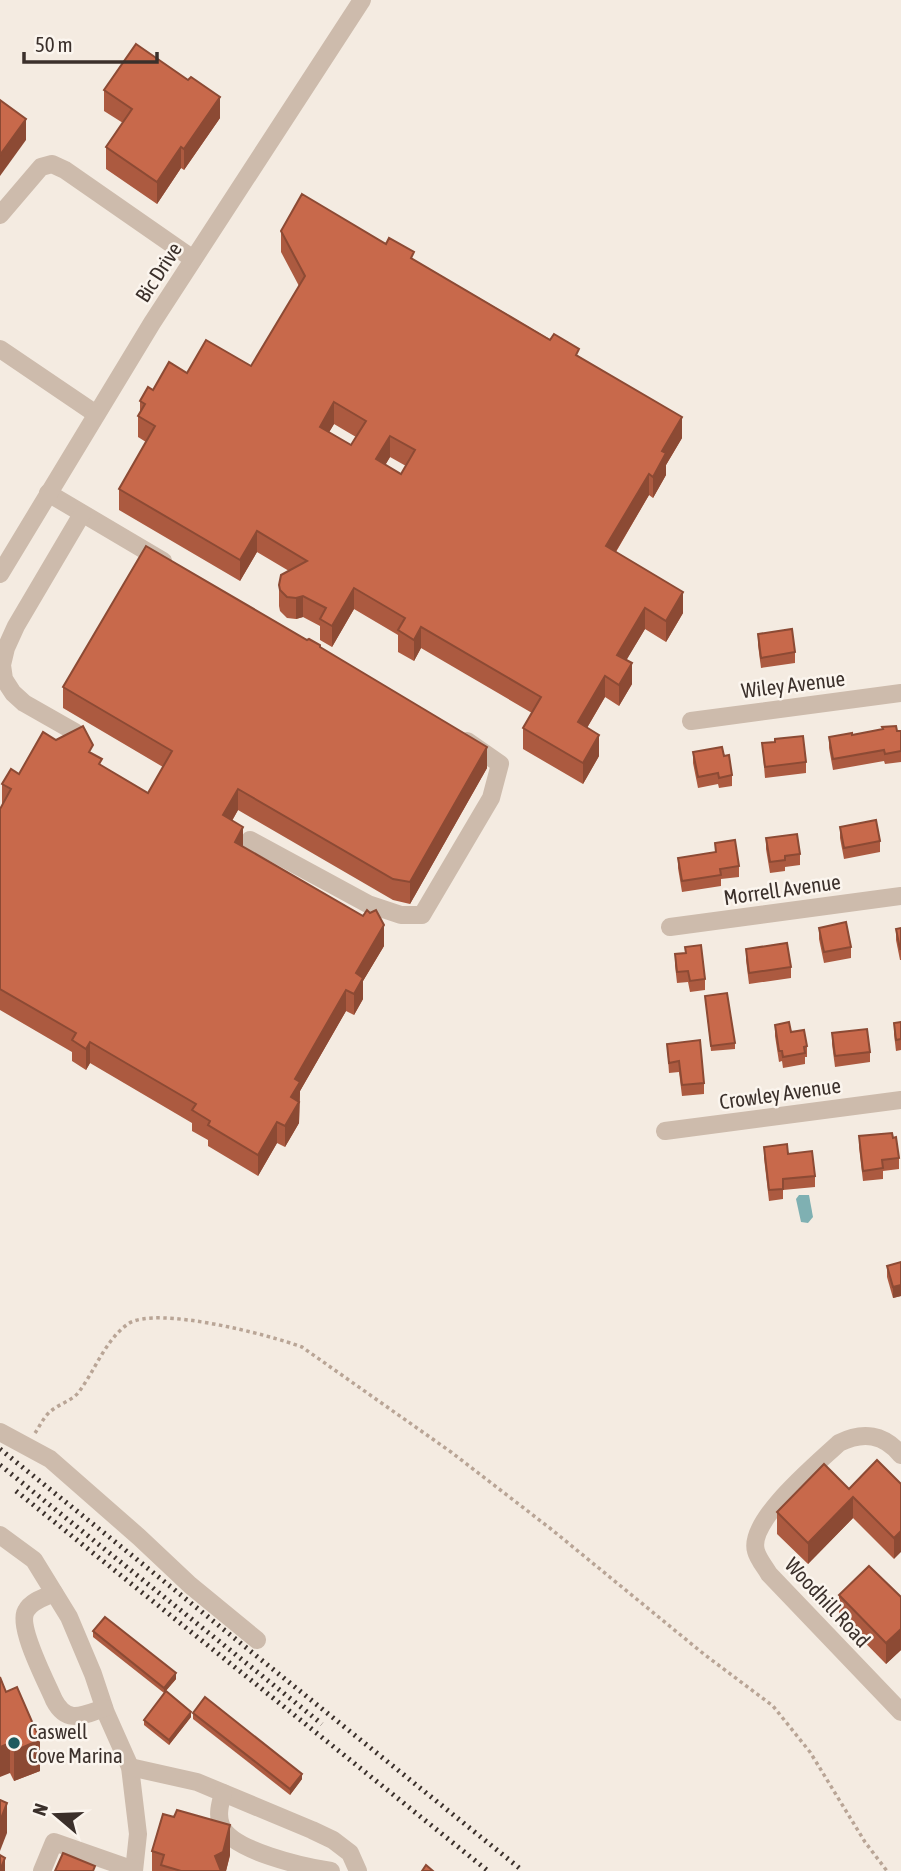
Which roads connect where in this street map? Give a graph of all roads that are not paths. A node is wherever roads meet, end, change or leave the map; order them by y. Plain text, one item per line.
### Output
1 (362, 0) edge
2 (0, 215) edge
3 (193, 259) junction
4 (0, 349) edge
5 (96, 414) junction
6 (48, 494) junction
7 (82, 513) junction
8 (173, 567) edge
9 (0, 574) edge
10 (901, 693) edge
11 (691, 721) dead end
12 (75, 732) edge
13 (456, 735) edge
14 (250, 840) dead end
15 (901, 896) edge
16 (670, 927) dead end
17 (901, 1100) edge
18 (665, 1131) dead end
19 (0, 1432) edge
20 (901, 1455) edge
21 (0, 1535) edge
22 (54, 1593) junction
23 (257, 1640) dead end
24 (104, 1708) junction
25 (901, 1713) edge
26 (130, 1767) junction
27 (223, 1793) junction
28 (113, 1867) edge
29 (134, 1870) edge
30 (42, 1871) edge
31 (331, 1871) edge
32 (358, 1871) edge

1 - 3 street, Bic Drive
2 - 3 street
3 - 5 street, Bic Drive
4 - 5 street
5 - 6 street, Bic Drive
6 - 7 street
6 - 9 street, Bic Drive
7 - 8 street
7 - 12 street
10 - 11 street, Wiley Avenue
13 - 14 street
15 - 16 street, Morrell Avenue
17 - 18 street, Crowley Avenue
19 - 23 street
20 - 25 street, Woodhill Road
21 - 22 street
22 - 24 street
22 - 24 street
24 - 26 street
26 - 27 street
26 - 29 street
27 - 31 street
27 - 32 street
28 - 29 street
28 - 30 street

